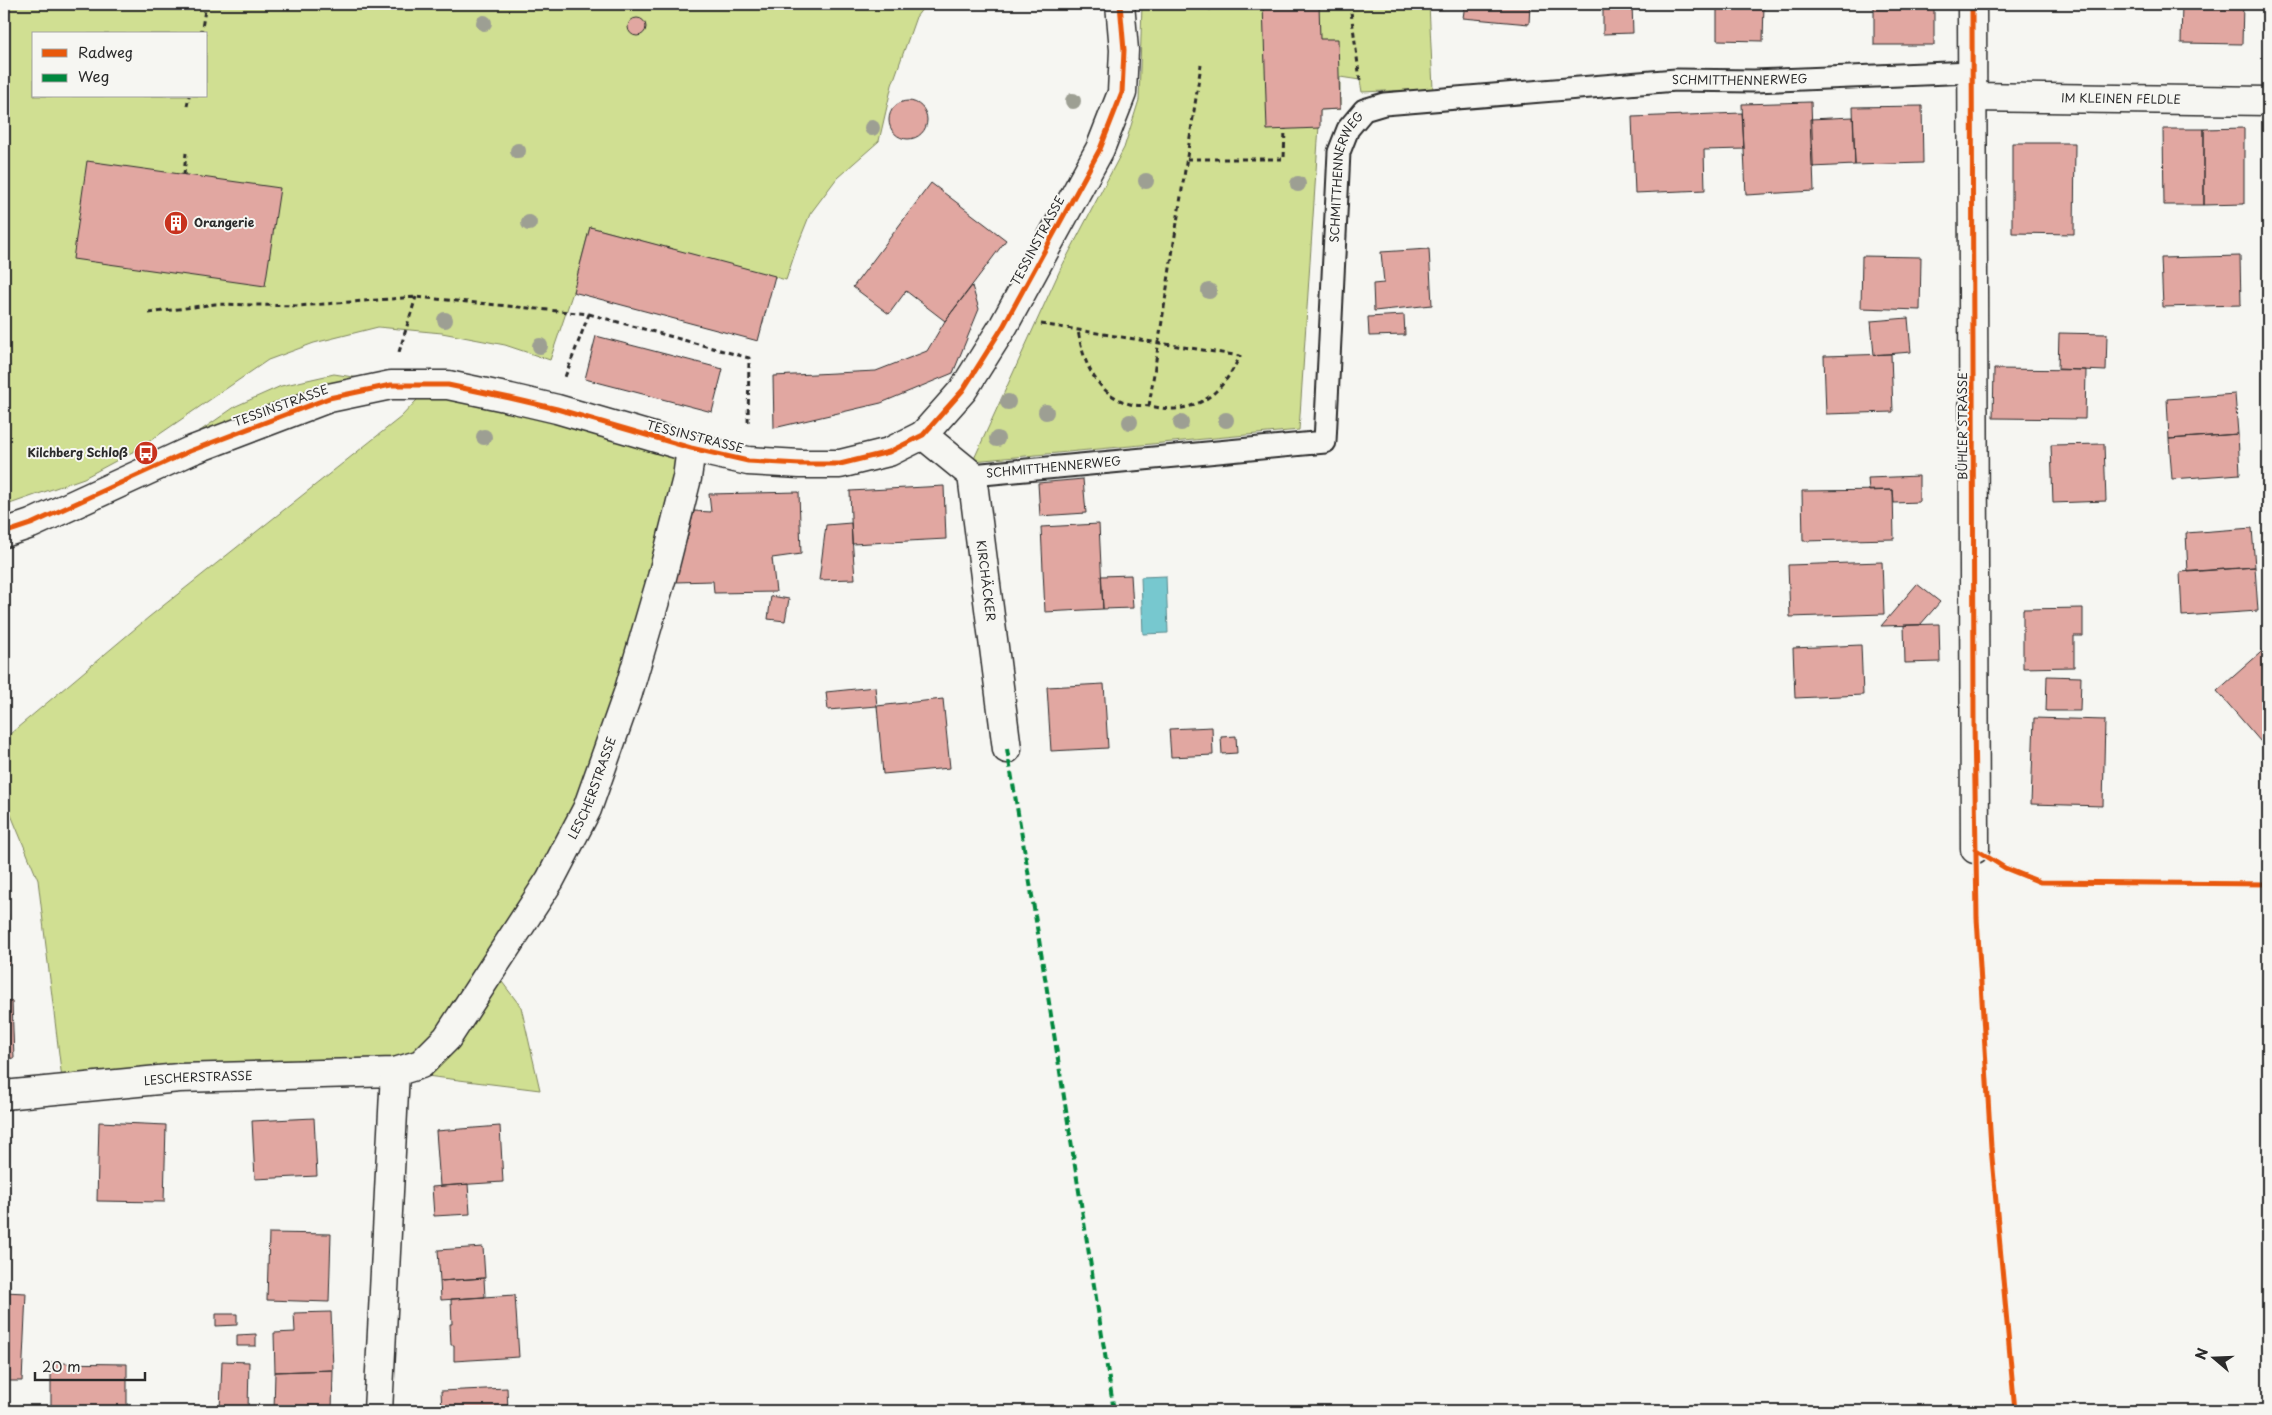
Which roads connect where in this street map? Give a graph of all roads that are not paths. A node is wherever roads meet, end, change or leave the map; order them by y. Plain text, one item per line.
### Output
1 (1120, 4) edge
2 (1972, 4) edge
3 (1972, 84) junction
4 (2268, 101) edge
5 (923, 435) junction
6 (691, 448) junction
7 (972, 475) junction
8 (4, 533) edge
9 (1007, 749) dead end
10 (1975, 849) dead end
11 (394, 1072) junction
12 (4, 1095) edge
13 (378, 1411) edge

1 - 5 street, TESSINSTRASSE
2 - 3 street, BÜHLER STRASSE
3 - 4 street, IM KLEINEN FELDLE
3 - 7 lane, SCHMITTHENNERWEG
3 - 10 street, BÜHLER STRASSE
5 - 6 street, TESSINSTRASSE
5 - 7 street
6 - 8 street, TESSINSTRASSE
6 - 11 street, LESCHERSTRASSE
7 - 9 street, KIRCHÄCKER
11 - 12 street, LESCHERSTRASSE
11 - 13 street

